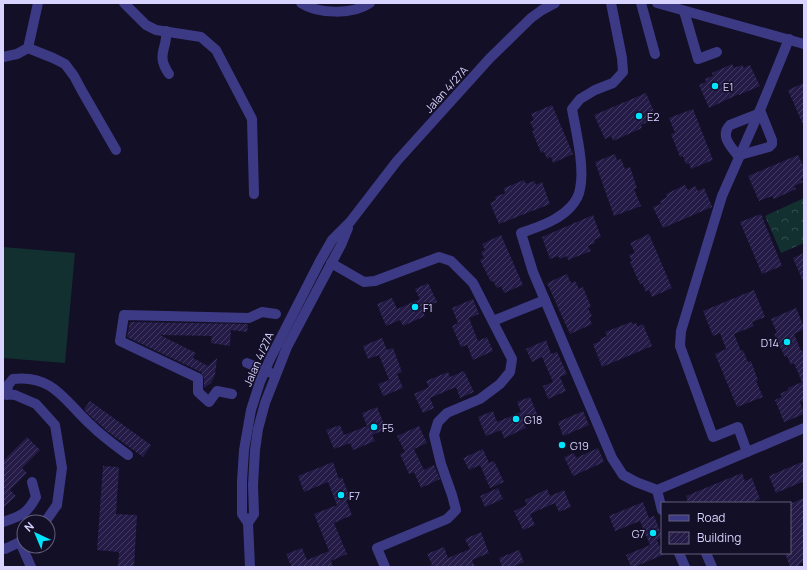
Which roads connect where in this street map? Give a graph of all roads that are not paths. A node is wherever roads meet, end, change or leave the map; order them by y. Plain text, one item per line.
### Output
1 (38, 3) edge
2 (124, 3) edge
3 (300, 3) edge
4 (370, 3) edge
5 (555, 3) edge
6 (611, 3) edge
7 (642, 3) edge
8 (657, 3) edge
9 (684, 11) junction
10 (166, 31) junction
11 (789, 39) junction
12 (804, 44) edge
13 (28, 48) junction
14 (717, 52) dead end
15 (655, 54) dead end
16 (3, 57) edge
17 (169, 74) dead end
18 (759, 112) junction
19 (116, 150) dead end
20 (739, 156) junction
21 (254, 194) dead end
22 (350, 222) junction
23 (331, 263) junction
24 (544, 300) junction
25 (276, 314) dead end
26 (493, 321) junction
27 (248, 363) dead end
28 (265, 370) junction
29 (275, 375) junction
30 (7, 381) edge
31 (232, 394) dead end
32 (5, 395) edge
33 (804, 428) edge
34 (747, 452) junction
35 (128, 456) dead end
36 (32, 482) dead end
37 (657, 490) junction
38 (661, 506) edge
39 (51, 514) edge
40 (3, 522) edge
41 (248, 523) junction
42 (16, 544) edge
43 (3, 548) edge
44 (26, 554) edge
45 (679, 554) edge
46 (706, 554) edge
47 (31, 567) edge
48 (250, 567) edge
49 (385, 567) edge
50 (684, 567) edge
51 (712, 567) edge

1 - 13 street
2 - 10 street
3 - 4 street
5 - 22 street, Jalan 4/27A
6 - 24 street
7 - 15 street
8 - 9 street
9 - 11 street
9 - 14 street
10 - 17 street
10 - 21 street
11 - 12 street
11 - 18 street
13 - 16 street
13 - 19 street
18 - 20 street
18 - 20 street
18 - 20 street
20 - 34 street
22 - 23 street, Jalan 4/27A
22 - 28 street, Jalan 4/27A
23 - 26 street
23 - 29 street, Jalan 4/27A
24 - 26 street
24 - 37 street
25 - 31 street
26 - 49 street
27 - 28 street
28 - 29 street
28 - 41 street, Jalan 4/27A
29 - 41 street, Jalan 4/27A
30 - 32 street
30 - 35 street
32 - 39 street
33 - 34 street
34 - 37 street
36 - 40 street
37 - 38 street
41 - 48 street, Jalan 4/27A
42 - 43 street
44 - 47 street
45 - 50 street
46 - 51 street

